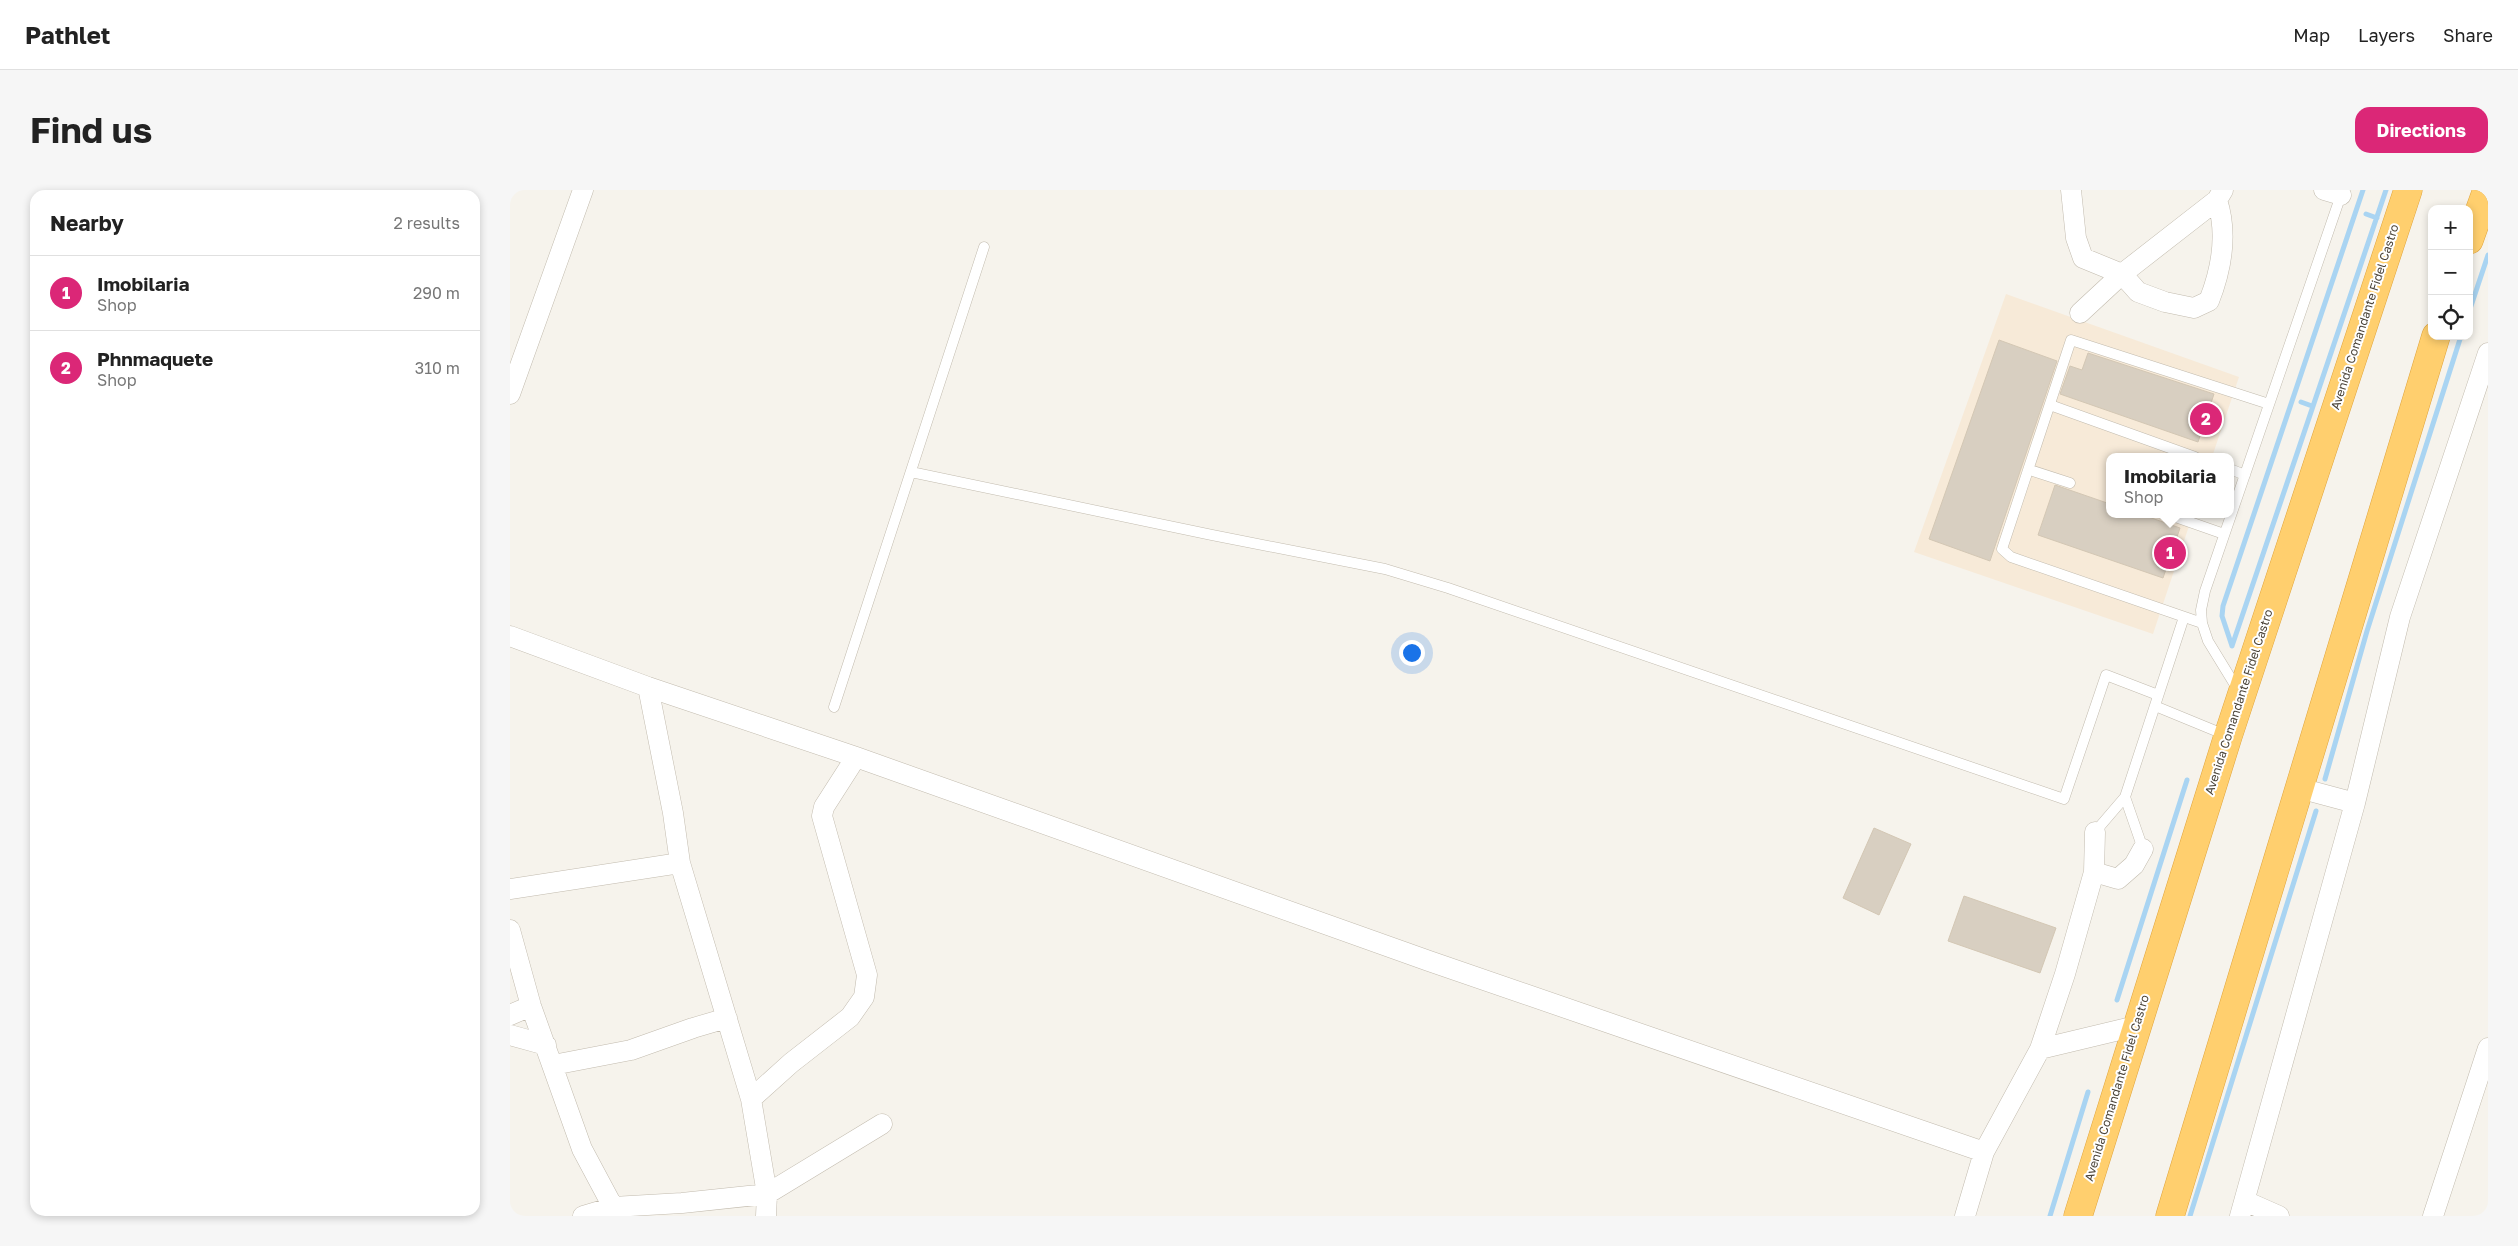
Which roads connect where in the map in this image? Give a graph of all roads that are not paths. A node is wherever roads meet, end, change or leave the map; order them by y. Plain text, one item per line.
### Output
1 (583, 190) edge
2 (2071, 190) edge
3 (2408, 190) edge
4 (2487, 190) edge
5 (2336, 192) edge
6 (2220, 195) edge
7 (2473, 229) edge
8 (984, 247) dead end
9 (2122, 274) junction
10 (2080, 313) dead end
11 (2435, 340) edge
12 (2488, 353) edge
13 (510, 394) edge
14 (2269, 404) junction
15 (2050, 405) junction
16 (2184, 453) edge
17 (2030, 470) junction
18 (2234, 471) edge
19 (911, 472) junction
20 (2245, 475) junction
21 (2070, 483) dead end
22 (2234, 506) edge
23 (2178, 518) edge
24 (2230, 518) edge
25 (2224, 534) junction
26 (2184, 617) junction
27 (2202, 623) junction
28 (510, 636) edge
29 (648, 687) junction
30 (2158, 695) junction
31 (2241, 695) junction
32 (2155, 706) junction
33 (834, 707) dead end
34 (2228, 736) junction
35 (856, 757) junction
36 (2299, 788) junction
37 (2125, 797) junction
38 (2355, 803) junction
39 (2095, 832) joint
40 (2143, 849) joint
41 (680, 863) junction
42 (2094, 872) junction
43 (510, 889) edge
44 (510, 930) edge
45 (531, 1006) junction
46 (510, 1015) edge
47 (727, 1018) junction
48 (2136, 1026) junction
49 (510, 1035) edge
50 (546, 1045) junction
51 (2488, 1048) edge
52 (2040, 1049) junction
53 (553, 1065) junction
54 (751, 1099) junction
55 (882, 1124) dead end
56 (1984, 1152) junction
57 (767, 1194) junction
58 (613, 1207) junction
59 (2243, 1209) edge
60 (583, 1216) edge
61 (766, 1216) edge
62 (1965, 1216) edge
63 (2078, 1216) edge
64 (2170, 1216) edge
65 (2279, 1216) edge
66 (2434, 1216) edge

1 - 13 street
2 - 9 street
3 - 31 highway, Avenida Comandante Fidel Castro
4 - 7 highway
5 - 14 lane
6 - 9 street
6 - 9 street
8 - 19 lane
9 - 10 street
11 - 36 highway
12 - 38 street
14 - 15 lane
14 - 20 lane
15 - 16 lane
15 - 17 lane
17 - 21 lane
17 - 26 lane
18 - 20 lane
19 - 30 lane
19 - 33 lane
20 - 22 lane
23 - 25 lane
24 - 25 lane
25 - 27 lane
26 - 27 lane
26 - 30 lane
27 - 31 lane
28 - 29 street
29 - 35 street
29 - 41 street
30 - 32 lane
31 - 34 highway, Avenida Comandante Fidel Castro
32 - 34 lane
32 - 37 lane
34 - 48 highway, Avenida Comandante Fidel Castro
35 - 54 street
35 - 56 street
36 - 38 street
36 - 64 highway
37 - 39 lane
37 - 40 lane
38 - 59 street
39 - 42 street
40 - 42 street
41 - 43 street
41 - 47 street
42 - 52 street
44 - 45 street
45 - 46 street
45 - 50 street
47 - 53 street
47 - 54 street
48 - 52 street
48 - 63 highway, Avenida Comandante Fidel Castro
49 - 50 street
50 - 53 street
51 - 66 street
52 - 56 street
53 - 58 street
54 - 57 street
55 - 57 street
56 - 62 street
57 - 58 street
57 - 61 street
58 - 60 street
59 - 65 street

